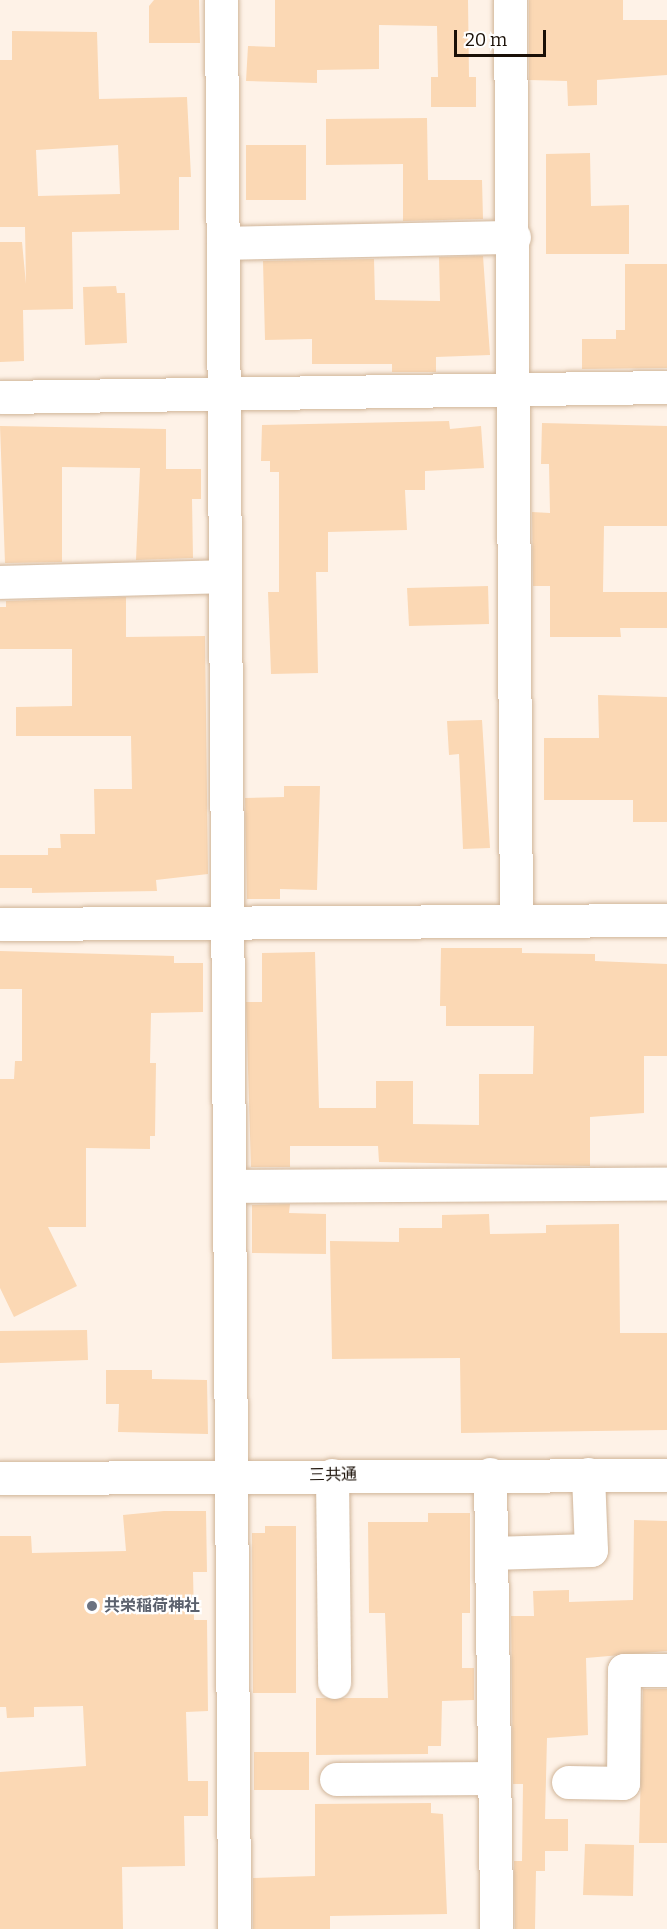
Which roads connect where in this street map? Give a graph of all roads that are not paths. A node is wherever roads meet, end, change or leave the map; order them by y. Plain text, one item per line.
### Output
1 (221, 0) edge
2 (510, 0) edge
3 (514, 237) junction
4 (223, 243) junction
5 (516, 386) junction
6 (667, 387) edge
7 (223, 395) junction
8 (0, 397) edge
9 (224, 576) junction
10 (0, 582) edge
11 (516, 920) junction
12 (667, 920) edge
13 (224, 921) junction
14 (0, 924) edge
15 (667, 1184) edge
16 (229, 1186) junction
17 (490, 1474) junction
18 (588, 1474) junction
19 (667, 1474) edge
20 (332, 1475) junction
21 (232, 1476) junction
22 (0, 1478) edge
23 (491, 1553) junction
24 (667, 1670) edge
25 (334, 1682) dead end
26 (494, 1778) junction
27 (336, 1779) dead end
28 (568, 1782) dead end
29 (234, 1929) edge
30 (496, 1929) edge

1 - 4 street
2 - 3 street
3 - 4 street
3 - 5 street
4 - 7 street
5 - 6 street
5 - 7 street
5 - 11 street
7 - 8 street
7 - 9 street
9 - 10 street
9 - 13 street
11 - 12 street
11 - 13 street
13 - 14 street
13 - 16 street
15 - 16 street
16 - 21 street
17 - 18 street, 三共通
17 - 20 street, 三共通
17 - 23 street
18 - 19 street, 三共通
18 - 23 street
20 - 21 street, 三共通
20 - 25 street
21 - 22 street, 三共通
21 - 29 street
23 - 26 street
24 - 28 street
26 - 27 street
26 - 30 street

